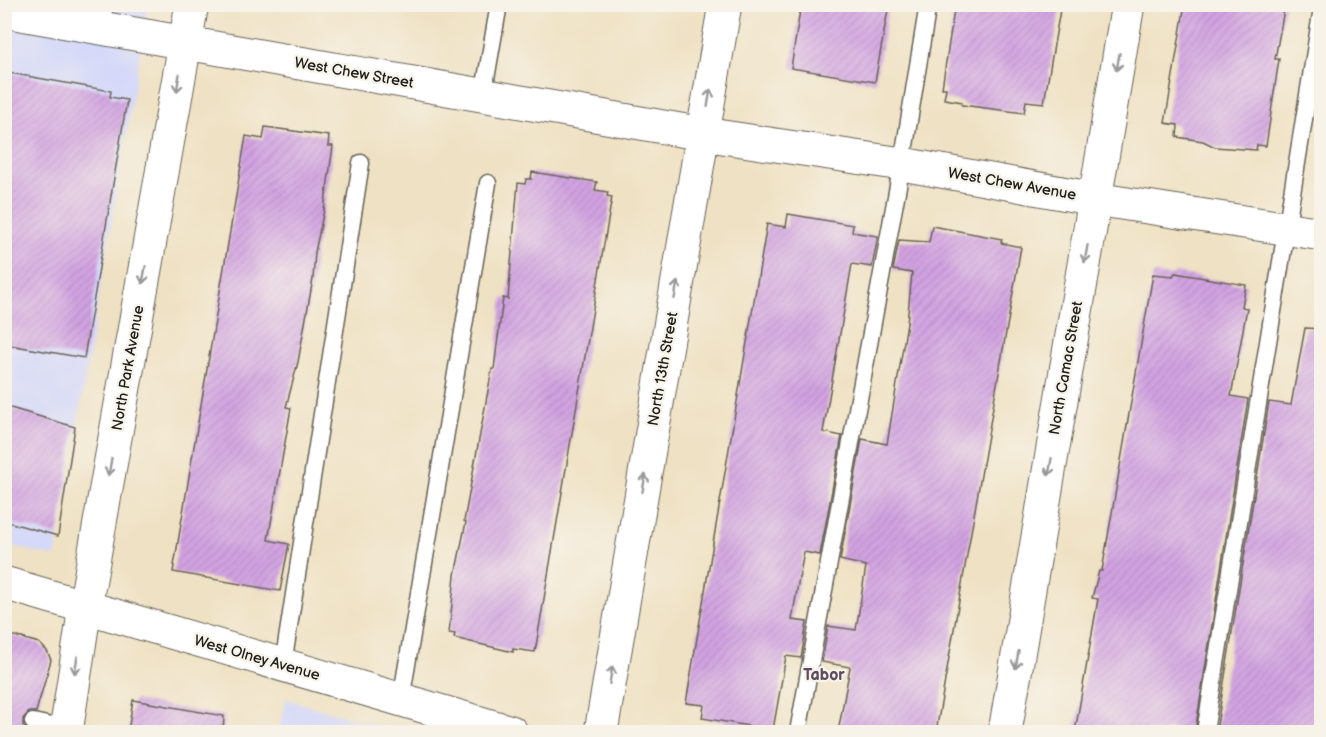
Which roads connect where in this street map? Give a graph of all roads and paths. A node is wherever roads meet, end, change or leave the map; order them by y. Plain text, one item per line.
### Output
1 (192, 4) edge
2 (498, 4) edge
3 (725, 4) edge
4 (928, 4) edge
5 (1128, 4) edge
6 (1322, 9) edge
7 (4, 11) edge
8 (103, 16) edge
9 (185, 44) junction
10 (483, 96) junction
11 (703, 135) junction
12 (361, 163) dead end
13 (902, 165) junction
14 (488, 183) dead end
15 (1095, 199) junction
16 (1287, 228) junction
17 (1322, 234) edge
18 (4, 583) edge
19 (85, 607) junction
20 (283, 665) junction
21 (401, 700) junction
22 (33, 722) dead end
23 (66, 731) edge
24 (511, 732) edge
25 (602, 732) edge
26 (798, 732) edge
27 (1005, 732) edge
28 (1205, 732) edge

1 - 9 street, North Park Avenue
2 - 10 lane
11 -> 3 street, North 13th Street
4 - 13 lane
5 -> 15 street, North Camac Street
6 - 16 lane
7 - 8 street, West Chew Street
8 - 9 street, West Chew Street
9 - 10 street, West Chew Street
9 -> 19 street, North Park Avenue
10 - 11 street, West Chew Street
11 - 13 street, West Chew Avenue
25 -> 11 street, North 13th Street
12 - 20 lane
13 - 15 street, West Chew Avenue
13 - 26 lane
14 - 21 lane
15 - 16 street, West Chew Avenue
15 -> 27 street, North Camac Street
16 - 17 street, West Chew Avenue
16 - 28 lane
18 - 19 street, West Olney Avenue
19 - 20 street, West Olney Avenue
19 -> 23 street, North Park Avenue
20 - 21 street, West Olney Avenue
21 - 24 street, West Olney Avenue
22 - 23 lane

